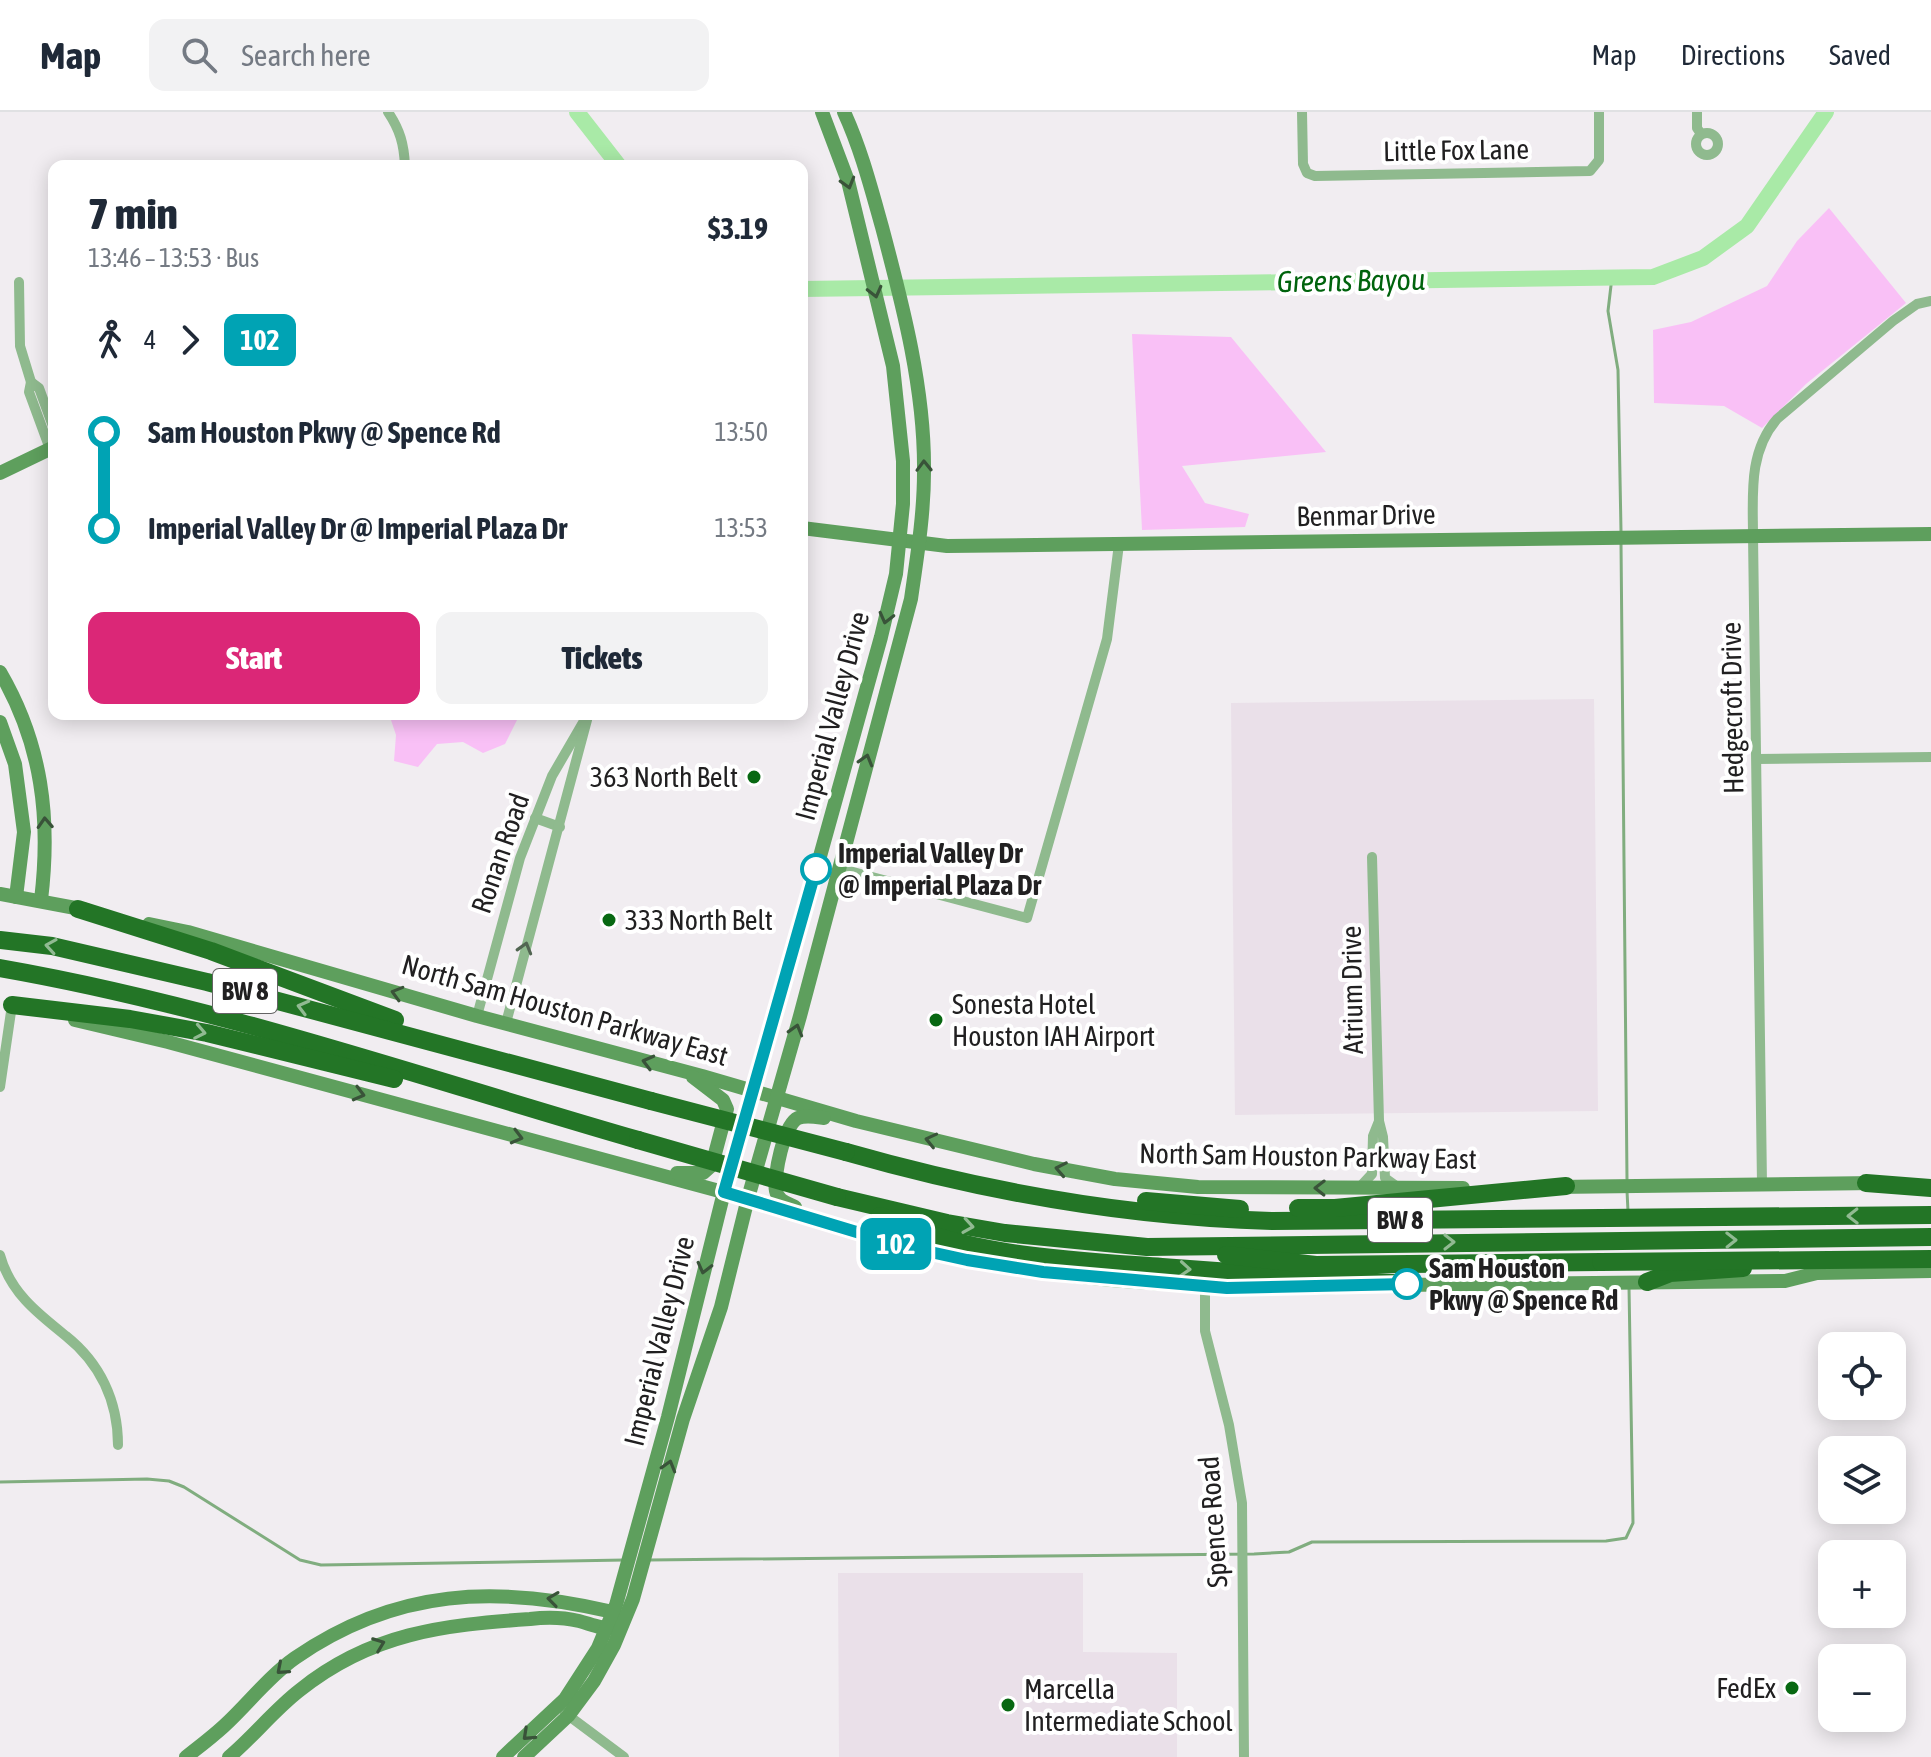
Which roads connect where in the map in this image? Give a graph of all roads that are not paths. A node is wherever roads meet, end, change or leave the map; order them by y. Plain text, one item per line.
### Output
1 (388, 112) edge
2 (822, 112) edge
3 (844, 112) edge
4 (1302, 112) edge
5 (1599, 112) edge
6 (1697, 112) edge
7 (1701, 134) dead end
8 (405, 160) edge
9 (19, 282) dead end
10 (1931, 301) edge
11 (31, 382) junction
12 (918, 396) junction
13 (898, 399) junction
14 (48, 413) edge
15 (48, 438) edge
16 (48, 450) edge
17 (0, 473) edge
18 (808, 529) edge
19 (1931, 534) edge
20 (1753, 536) junction
21 (899, 541) junction
22 (920, 543) junction
23 (1119, 544) junction
24 (0, 672) edge
25 (585, 720) edge
26 (587, 720) edge
27 (0, 722) edge
28 (1931, 757) edge
29 (1757, 759) junction
30 (15, 764) junction
31 (37, 767) junction
32 (535, 818) junction
33 (560, 827) junction
34 (1372, 857) dead end
35 (838, 868) junction
36 (0, 894) edge
37 (16, 897) junction
38 (41, 900) junction
39 (807, 903) junction
40 (78, 909) junction
41 (828, 909) junction
42 (0, 940) edge
43 (0, 970) edge
44 (6, 1004) edge
45 (477, 1016) junction
46 (506, 1023) junction
47 (487, 1055) junction
48 (686, 1072) junction
49 (0, 1087) edge
50 (751, 1092) junction
51 (777, 1099) junction
52 (558, 1117) junction
53 (856, 1121) junction
54 (1379, 1121) junction
55 (641, 1170) junction
56 (1866, 1183) joint
57 (1762, 1184) junction
58 (1931, 1185) edge
59 (1566, 1186) junction
60 (989, 1189) junction
61 (1358, 1189) junction
62 (1400, 1189) junction
63 (724, 1192) junction
64 (837, 1197) junction
65 (748, 1198) junction
66 (1931, 1215) edge
67 (811, 1218) junction
68 (1931, 1237) edge
69 (1147, 1247) junction
70 (0, 1255) edge
71 (1931, 1258) edge
72 (1931, 1271) edge
73 (12, 1282) junction
74 (1647, 1282) junction
75 (1407, 1284) junction
76 (0, 1285) edge
77 (1205, 1287) junction
78 (680, 1365) junction
79 (700, 1372) junction
80 (118, 1445) dead end
81 (641, 1542) junction
82 (631, 1580) junction
83 (613, 1612) junction
84 (622, 1626) junction
85 (607, 1629) junction
86 (321, 1642) junction
87 (333, 1666) junction
88 (562, 1711) junction
89 (186, 1757) edge
90 (229, 1757) edge
91 (503, 1757) edge
92 (524, 1757) edge
93 (624, 1757) edge
94 (1244, 1757) edge

1 - 8 street
2 -> 13 main road, Imperial Valley Drive
3 - 12 main road, Imperial Valley Drive
4 - 5 street, Little Fox Lane
6 - 7 street
9 - 11 street
10 - 20 street, Hedgecroft Drive
11 - 14 street
11 - 15 street
12 - 13 main road
22 -> 12 main road, Imperial Valley Drive
13 - 21 main road, Imperial Valley Drive
16 - 17 main road
18 - 21 main road, Benmar Drive
19 - 20 main road, Benmar Drive
20 - 23 main road, Benmar Drive
20 - 29 street, Hedgecroft Drive
21 - 22 main road, Benmar Drive
21 -> 39 main road, Imperial Valley Drive
22 - 23 main road, Benmar Drive
35 -> 22 main road, Imperial Valley Drive
23 - 35 street
24 - 31 main road
25 - 32 street, Ronan Road
26 - 33 street, Ronan Road
27 - 30 main road
28 - 29 street
29 - 57 street, Hedgecroft Drive
30 - 31 main road
30 - 37 main road
38 -> 31 main road
32 - 33 street
32 - 45 street, Ronan Road
46 -> 33 street, Ronan Road
34 - 54 street, Atrium Drive
35 - 41 main road, Imperial Valley Drive
36 - 37 main road, North Sam Houston Parkway East
37 - 38 main road, North Sam Houston Parkway East
38 - 40 main road, North Sam Houston Parkway East
39 - 41 main road
39 - 50 main road, Imperial Valley Drive
45 -> 40 main road, North Sam Houston Parkway East
40 - 47 highway
51 -> 41 main road, Imperial Valley Drive
47 -> 42 highway, BW 8
43 - 52 highway, BW 8
44 - 49 street
44 -> 52 highway
44 -> 55 main road
45 - 46 main road, North Sam Houston Parkway East
48 -> 46 main road, North Sam Houston Parkway East
47 - 60 highway, BW 8, bridge
48 - 50 main road, North Sam Houston Parkway East
48 - 55 main road
50 - 51 main road, North Sam Houston Parkway East
50 - 63 main road, Imperial Valley Drive
51 - 53 main road, North Sam Houston Parkway East
51 - 65 main road, Imperial Valley Drive
52 - 64 highway, BW 8, bridge
61 -> 53 main road, North Sam Houston Parkway East
53 - 67 main road
54 - 61 street, Atrium Drive
54 - 62 street, Atrium Drive
55 - 63 main road
56 - 57 main road, North Sam Houston Parkway East
56 - 58 highway
57 - 59 main road, North Sam Houston Parkway East
59 - 60 highway
59 - 62 main road, North Sam Houston Parkway East
66 -> 60 highway, BW 8
61 - 62 main road, North Sam Houston Parkway East
63 - 65 main road
63 -> 78 main road, Imperial Valley Drive
64 -> 69 highway, BW 8
64 -> 75 highway
65 - 67 main road
65 - 79 main road, Imperial Valley Drive
67 - 77 main road
69 -> 68 highway, BW 8
69 - 71 highway, bridge
70 - 73 street
71 - 74 highway
72 - 74 main road
73 - 76 street
73 - 80 street
74 - 75 main road
75 - 77 main road
77 - 94 street, Spence Road
78 - 79 main road
78 - 81 main road, Imperial Valley Drive
81 -> 79 main road, Imperial Valley Drive
81 - 82 main road, Imperial Valley Drive
82 - 83 main road, Imperial Valley Drive
82 - 84 main road, Imperial Valley Drive
83 - 84 main road
83 - 85 main road, Imperial Valley Drive
83 -> 86 main road
84 - 85 main road
84 - 88 main road, Imperial Valley Drive
87 -> 85 main road
85 - 88 main road, Imperial Valley Drive
86 - 87 main road
86 -> 89 main road
87 - 90 main road
88 -> 91 main road, Imperial Valley Drive
88 - 92 main road, Imperial Valley Drive
88 - 93 street

